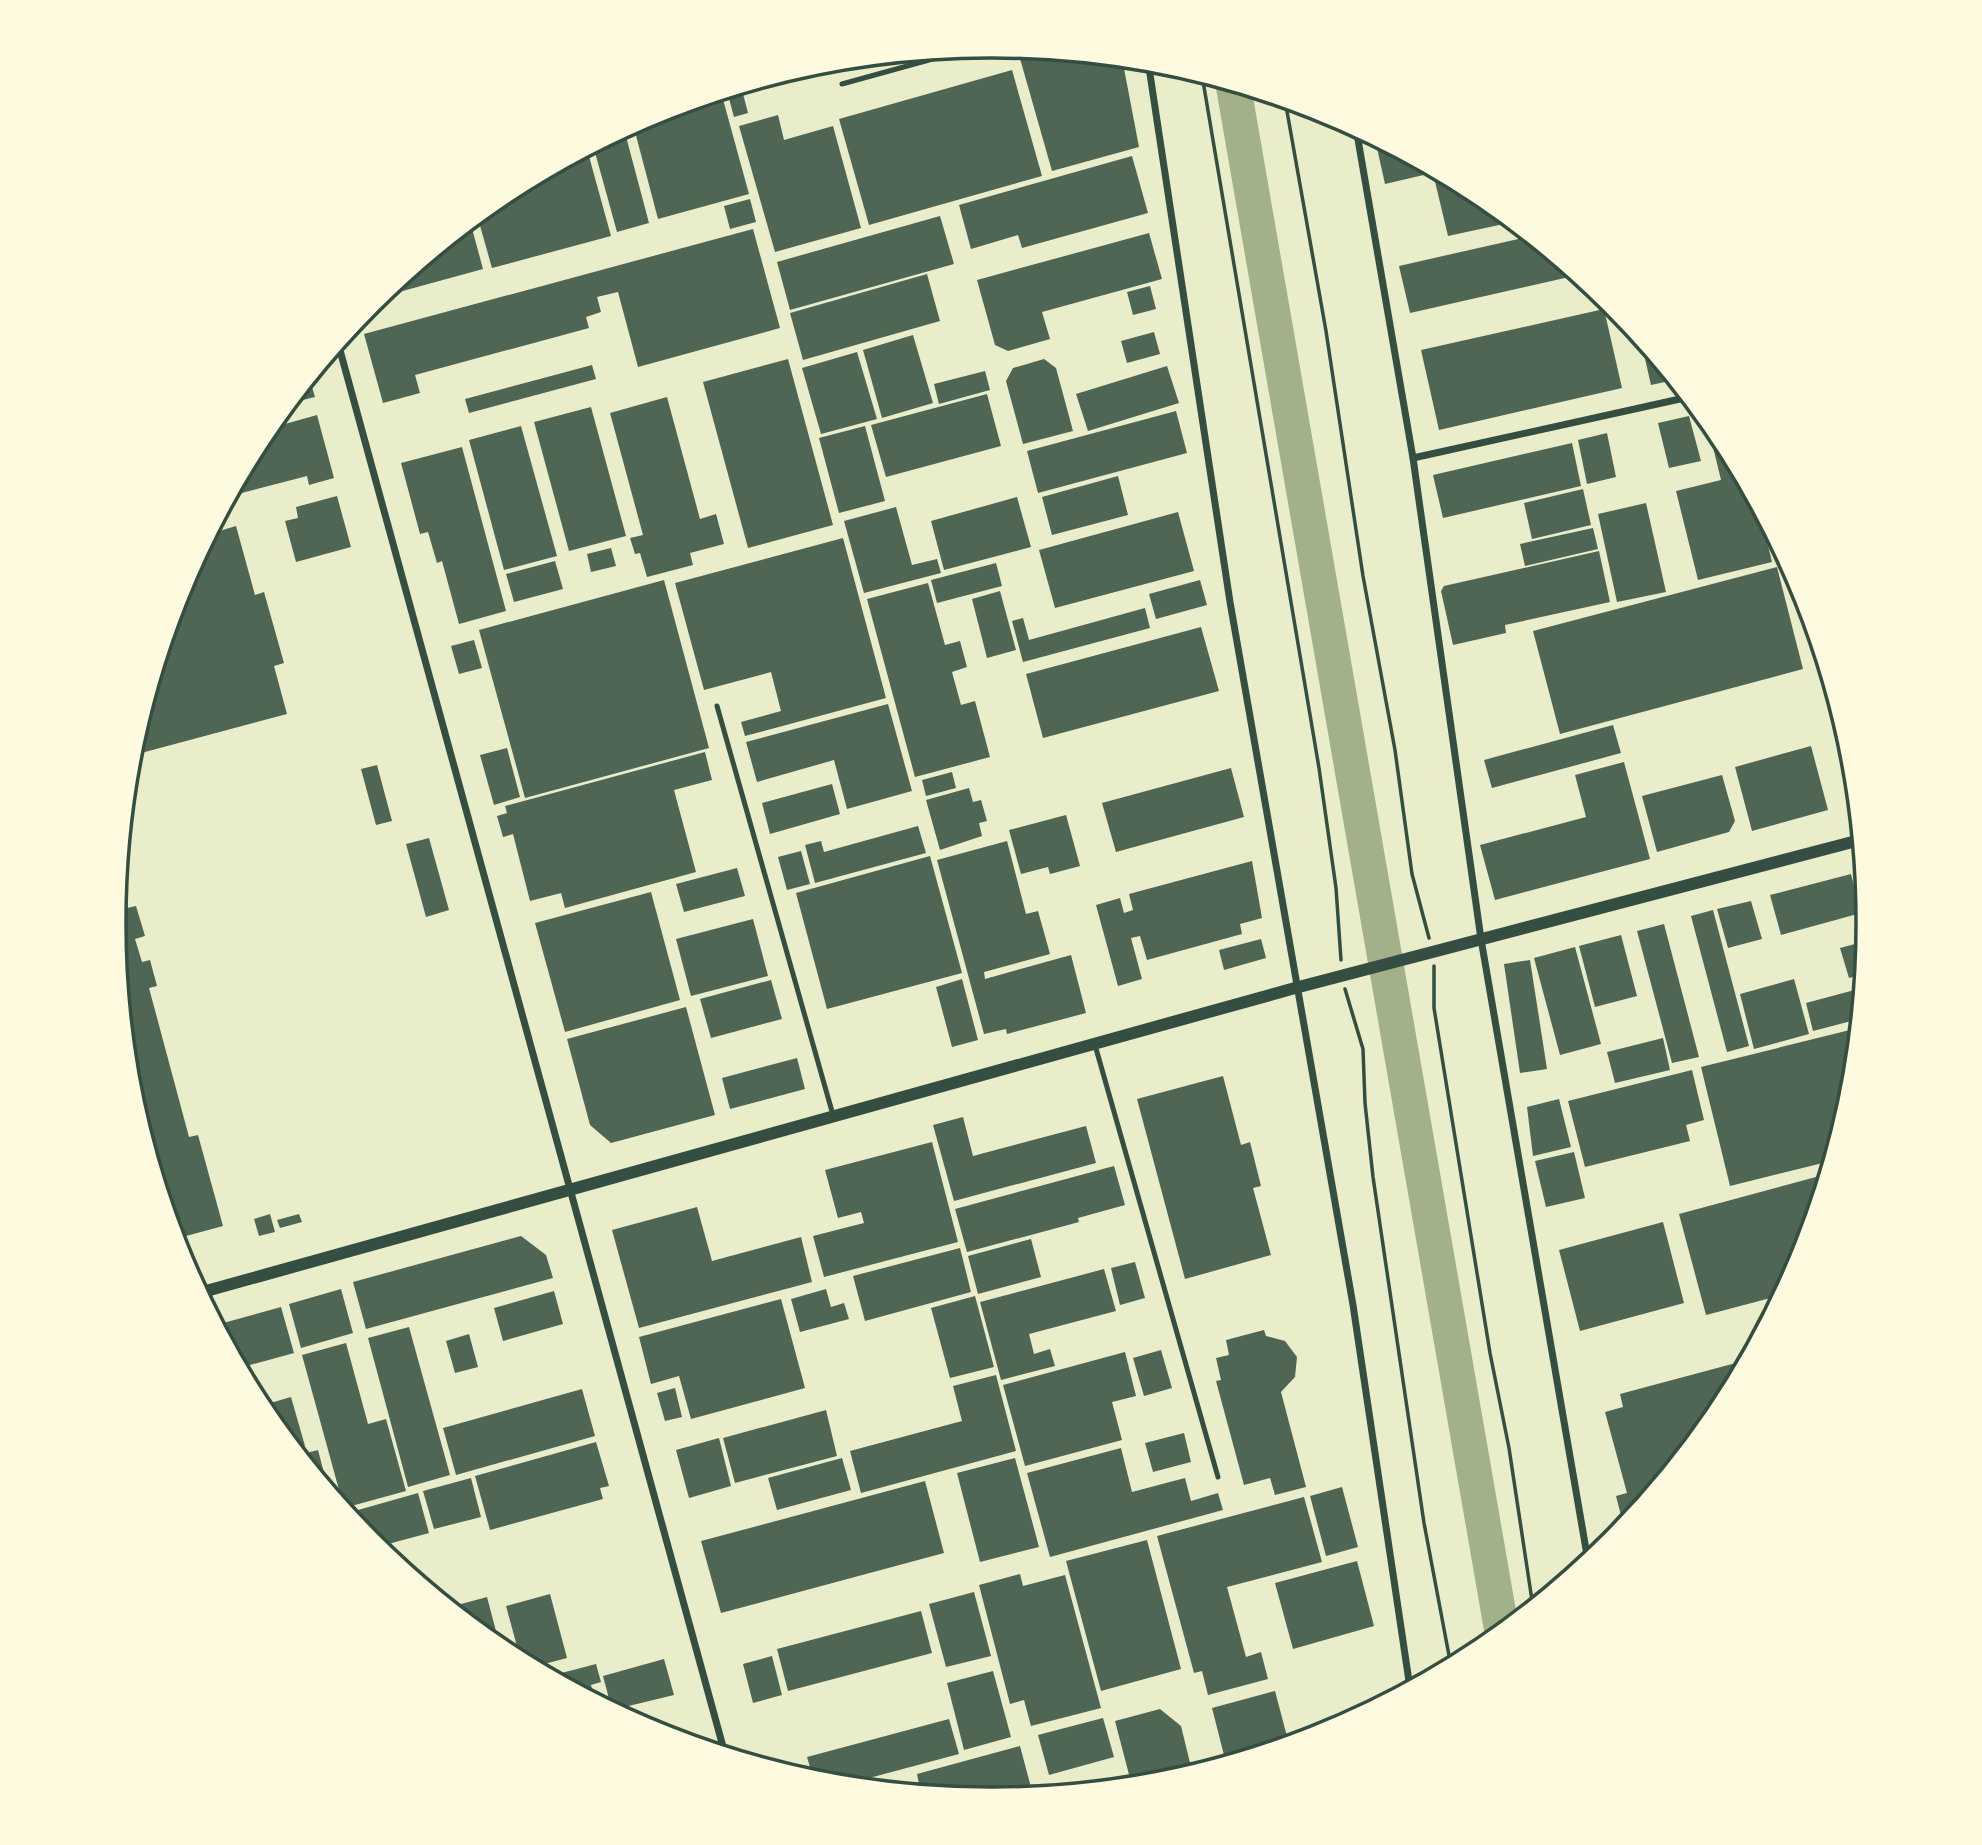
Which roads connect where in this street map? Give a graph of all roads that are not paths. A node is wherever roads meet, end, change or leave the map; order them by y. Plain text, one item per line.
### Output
1 (926, 61) edge
2 (1150, 72) edge
3 (842, 84) dead end
4 (1358, 140) edge
5 (341, 353) edge
6 (1679, 399) edge
7 (1413, 458) junction
8 (717, 706) dead end
9 (1851, 842) edge
10 (1481, 939) junction
11 (1295, 988) junction
12 (1095, 1045) junction
13 (833, 1118) junction
14 (569, 1191) junction
15 (209, 1290) edge
16 (1219, 1477) dead end
17 (1586, 1549) edge
18 (1409, 1679) edge
19 (722, 1744) edge

1 - 3 lane
2 - 11 street
4 - 7 street
5 - 14 street
6 - 7 street
7 - 10 street
8 - 13 lane
9 - 10 street
10 - 11 street
10 - 17 street
11 - 12 street
11 - 18 street
12 - 13 street
12 - 16 lane
13 - 14 street
14 - 15 street
14 - 19 street

